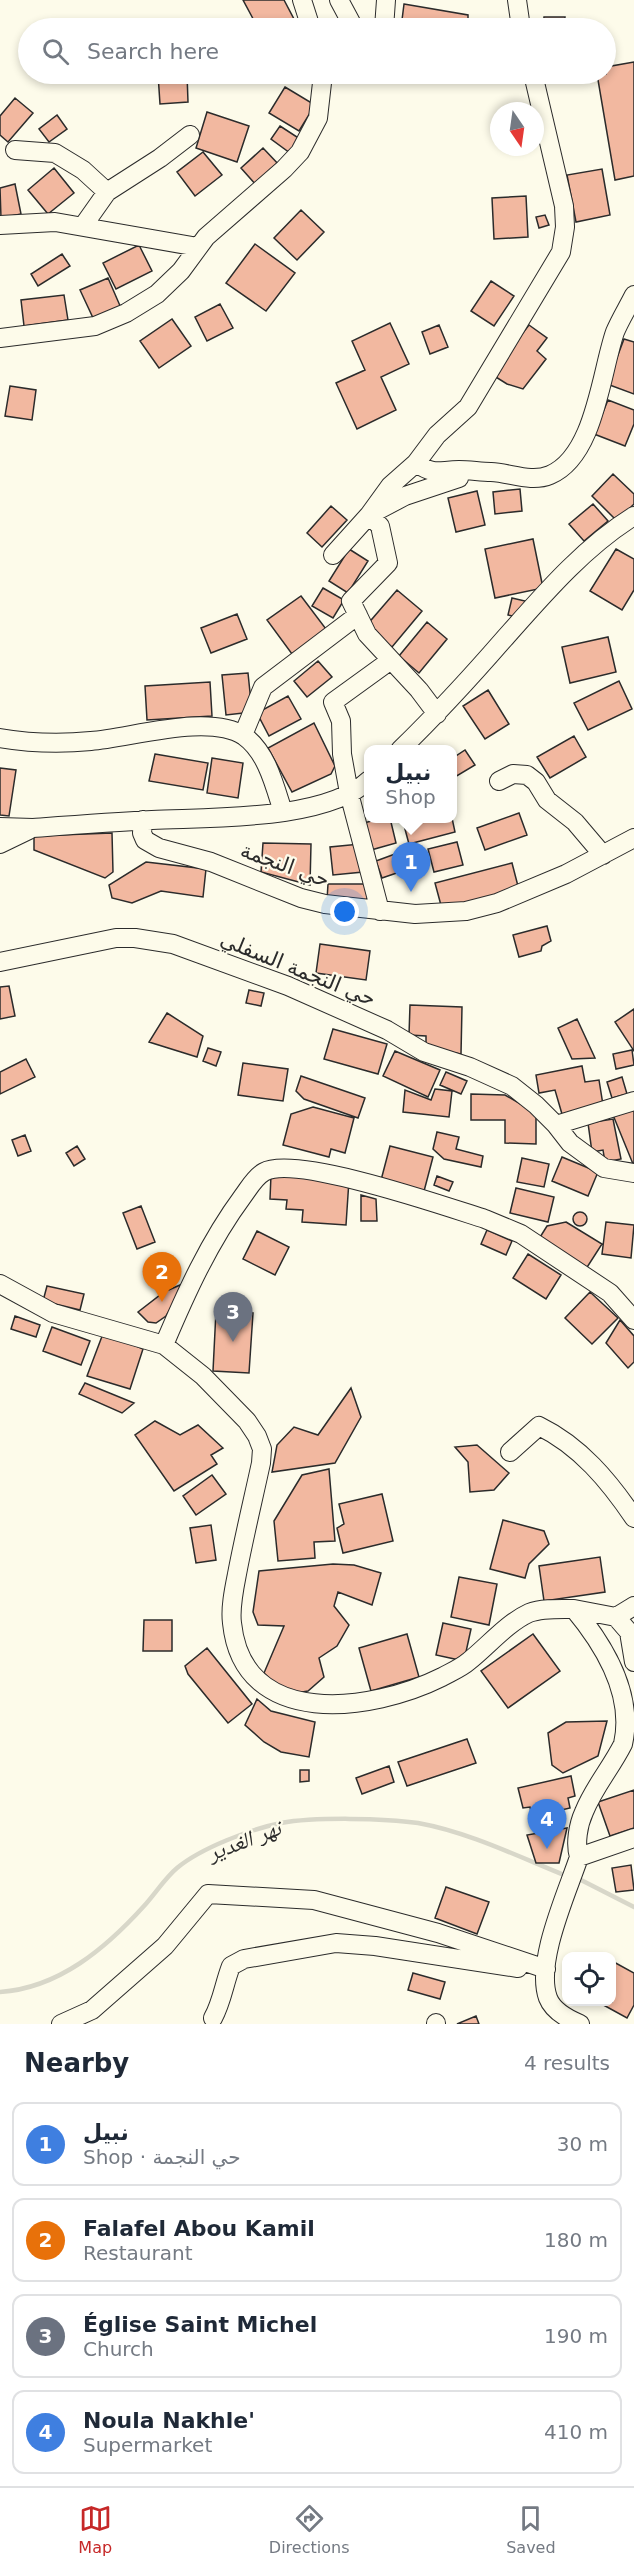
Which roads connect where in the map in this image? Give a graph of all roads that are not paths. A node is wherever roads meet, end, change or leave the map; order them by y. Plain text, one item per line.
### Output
1 (302, 0) edge
2 (339, 0) edge
3 (386, 0) edge
4 (517, 0) edge
5 (308, 18) edge
6 (349, 18) edge
7 (385, 18) edge
8 (520, 18) edge
9 (322, 84) edge
10 (535, 84) edge
11 (190, 135) dead end
12 (15, 150) dead end
13 (107, 192) junction
14 (0, 225) edge
15 (83, 226) junction
16 (198, 247) junction
17 (634, 296) edge
18 (0, 338) edge
19 (416, 463) junction
20 (478, 473) junction
21 (369, 515) junction
22 (634, 516) edge
23 (333, 555) dead end
24 (358, 615) junction
25 (391, 660) junction
26 (437, 714) junction
27 (243, 735) junction
28 (0, 738) edge
29 (405, 745) edge
30 (499, 781) dead end
31 (364, 784) edge
32 (349, 794) junction
33 (284, 812) junction
34 (143, 820) junction
35 (0, 827) edge
36 (33, 828) junction
37 (634, 838) edge
38 (0, 844) edge
39 (603, 855) junction
40 (380, 911) junction
41 (0, 962) edge
42 (634, 1101) edge
43 (556, 1125) junction
44 (634, 1173) edge
45 (0, 1284) edge
46 (634, 1320) edge
47 (164, 1345) junction
48 (510, 1452) dead end
49 (634, 1518) edge
50 (634, 1606) edge
51 (574, 1609) junction
52 (616, 1617) junction
53 (634, 1662) edge
54 (634, 1838) edge
55 (579, 1857) junction
56 (540, 1967) junction
57 (213, 2018) dead end
58 (61, 2024) edge
59 (580, 2024) edge

1 - 5 street
2 - 6 street
3 - 7 street
4 - 8 street
9 - 16 street
10 - 19 street
11 - 13 street
12 - 13 street
13 - 15 street
14 - 15 street
15 - 16 street
16 - 18 street
17 - 20 street
19 - 20 street
19 - 21 street
20 - 21 street
21 - 23 street
21 - 24 street
22 - 26 street
24 - 25 street
24 - 27 street
25 - 26 street
25 - 32 street
26 - 29 street
27 - 28 street
27 - 33 street
30 - 39 street
31 - 32 street
32 - 33 street
32 - 40 street
33 - 34 street
34 - 36 street
34 - 40 street, حي النجمة
35 - 36 street
36 - 38 street
37 - 39 street, حي النجمة
39 - 40 street, حي النجمة
41 - 43 street, حي النجمة السفلي
42 - 43 street
43 - 44 street, حي النجمة السفلي
45 - 47 street
46 - 47 street
47 - 51 street
48 - 49 street
50 - 52 street
51 - 52 street
51 - 55 street
52 - 53 street
54 - 55 street
55 - 56 street
56 - 57 street
56 - 58 street
56 - 59 street

